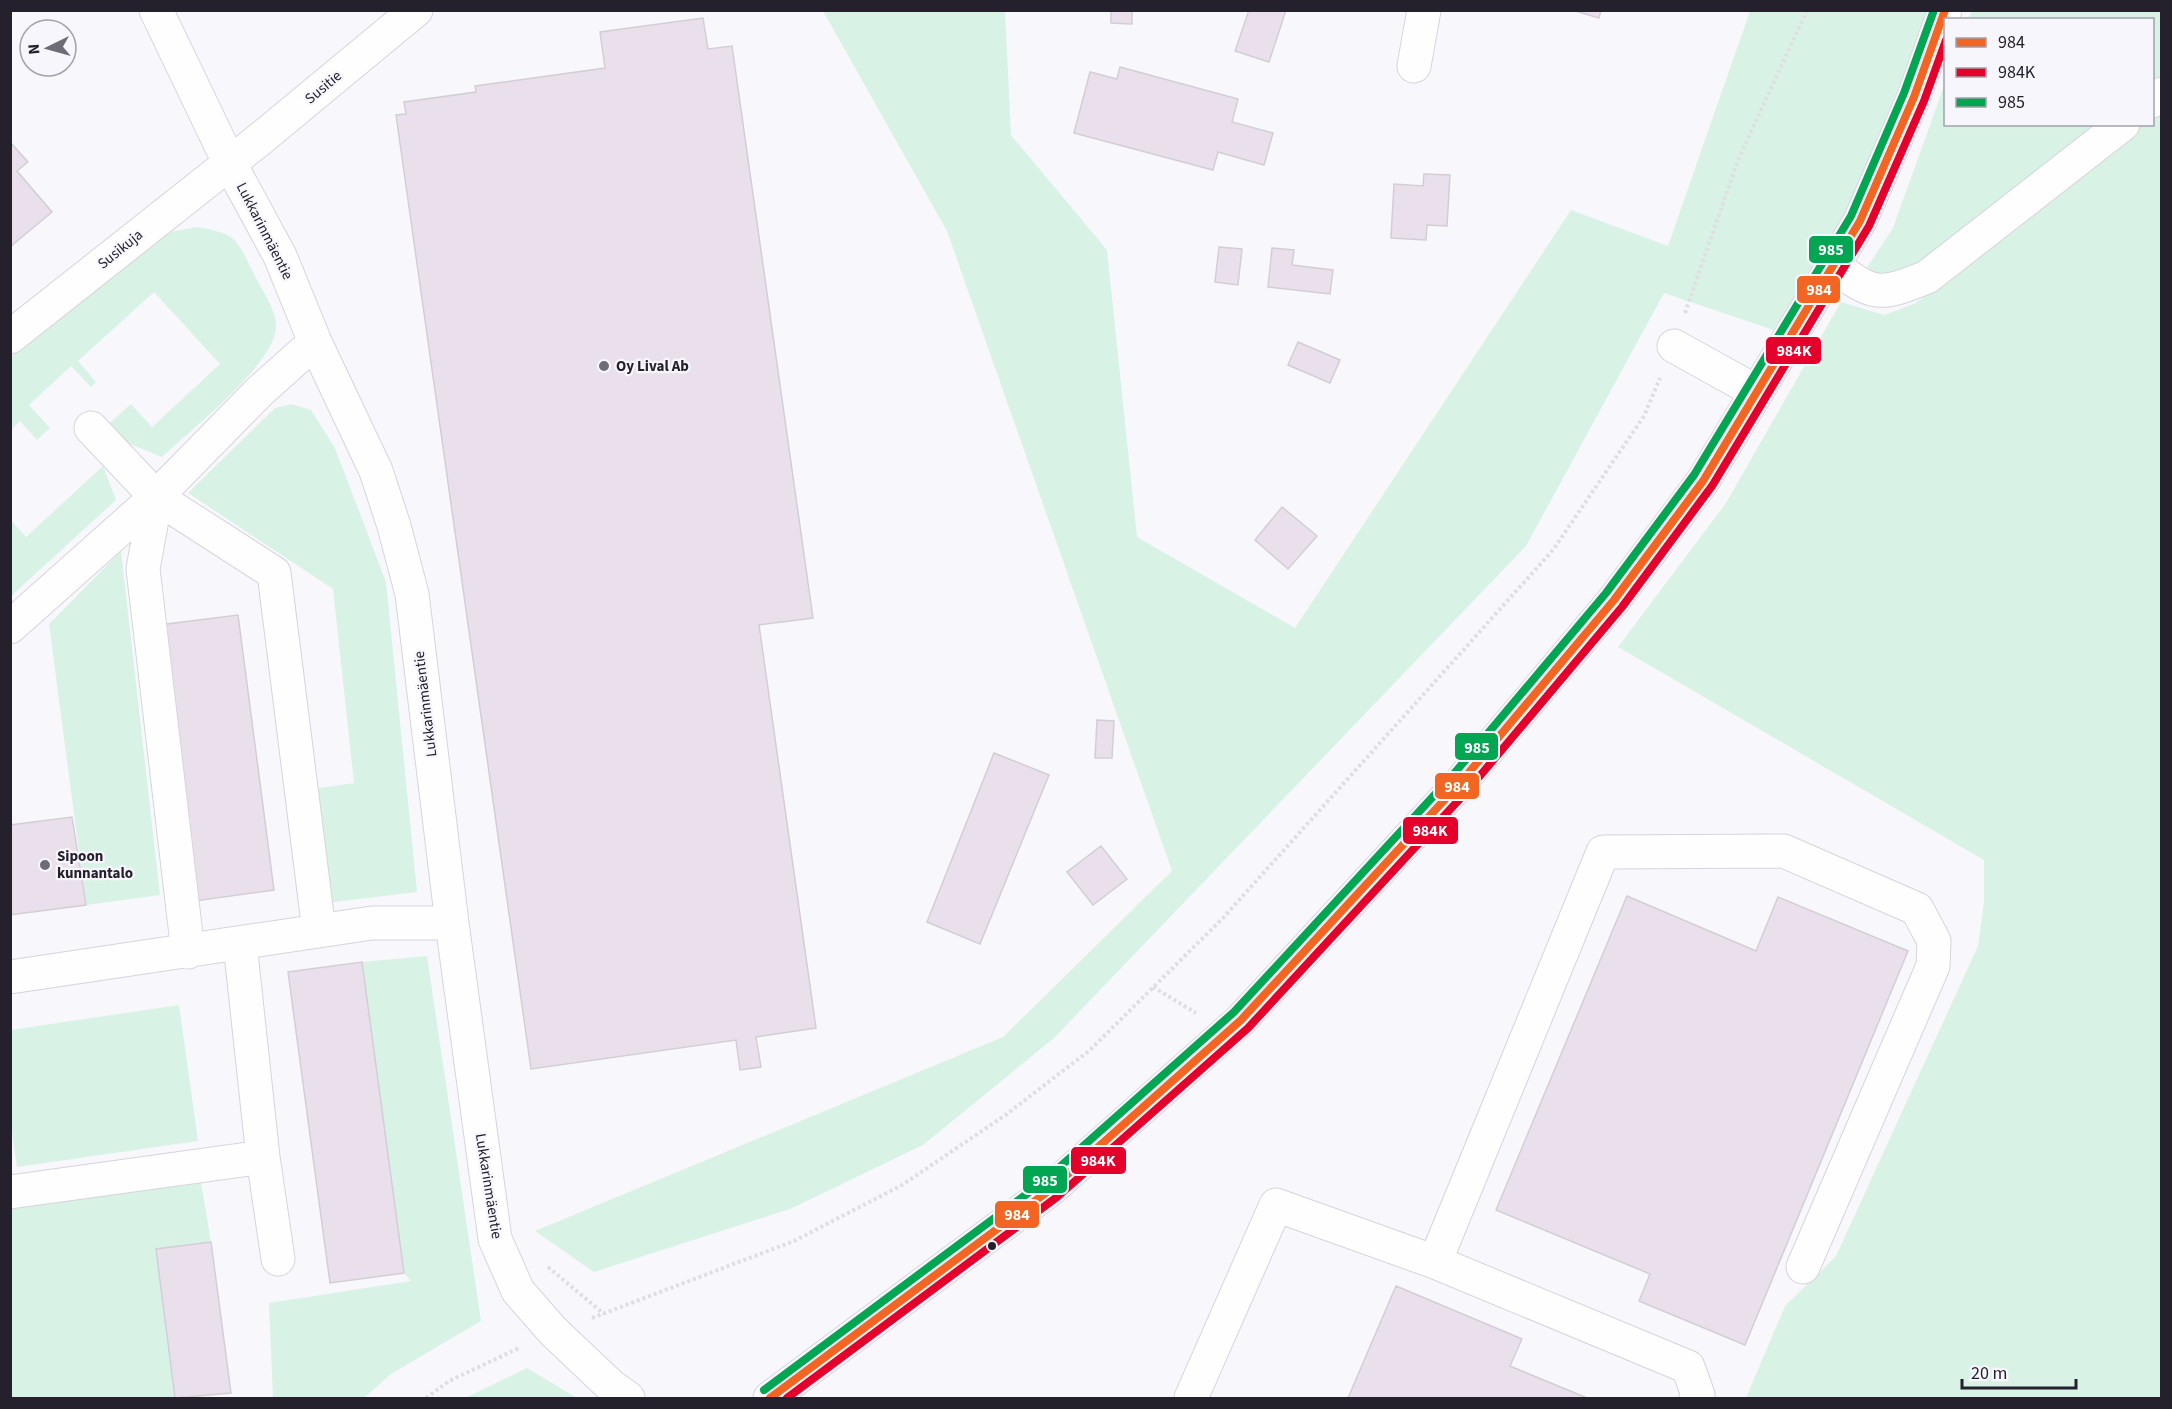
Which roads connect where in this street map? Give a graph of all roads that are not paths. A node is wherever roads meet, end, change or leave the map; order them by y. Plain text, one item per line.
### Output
1 (156, 10) edge
2 (416, 10) edge
3 (1424, 10) edge
4 (1945, 10) edge
5 (1414, 66) dead end
6 (2120, 126) edge
7 (228, 162) junction
8 (1833, 266) junction
9 (10, 337) edge
10 (315, 342) junction
11 (1674, 346) road end
12 (1757, 392) junction
13 (91, 428) dead end
14 (156, 497) junction
15 (10, 627) edge
16 (452, 924) junction
17 (319, 931) junction
18 (240, 944) junction
19 (188, 952) junction
20 (10, 977) edge
21 (263, 1157) junction
22 (10, 1192) edge
23 (278, 1259) dead end
24 (1435, 1262) junction
25 (1803, 1267) dead end
26 (628, 1398) edge
27 (770, 1398) edge
28 (1191, 1398) edge
29 (1696, 1398) edge

1 - 7 street, Lukkarinmäentie
2 - 7 street, Susitie
3 - 5 street
4 - 8 street
6 - 8 street
7 - 9 street, Susikuja
7 - 10 street, Lukkarinmäentie
8 - 12 street
10 - 14 street
10 - 16 street, Lukkarinmäentie
11 - 12 street
12 - 27 street
13 - 14 street
14 - 15 street
14 - 17 street
14 - 19 street
16 - 17 street
16 - 26 street, Lukkarinmäentie
17 - 18 street
18 - 19 street
18 - 21 street
19 - 20 street
21 - 22 street
21 - 23 street
24 - 25 street
24 - 28 street
24 - 29 street

